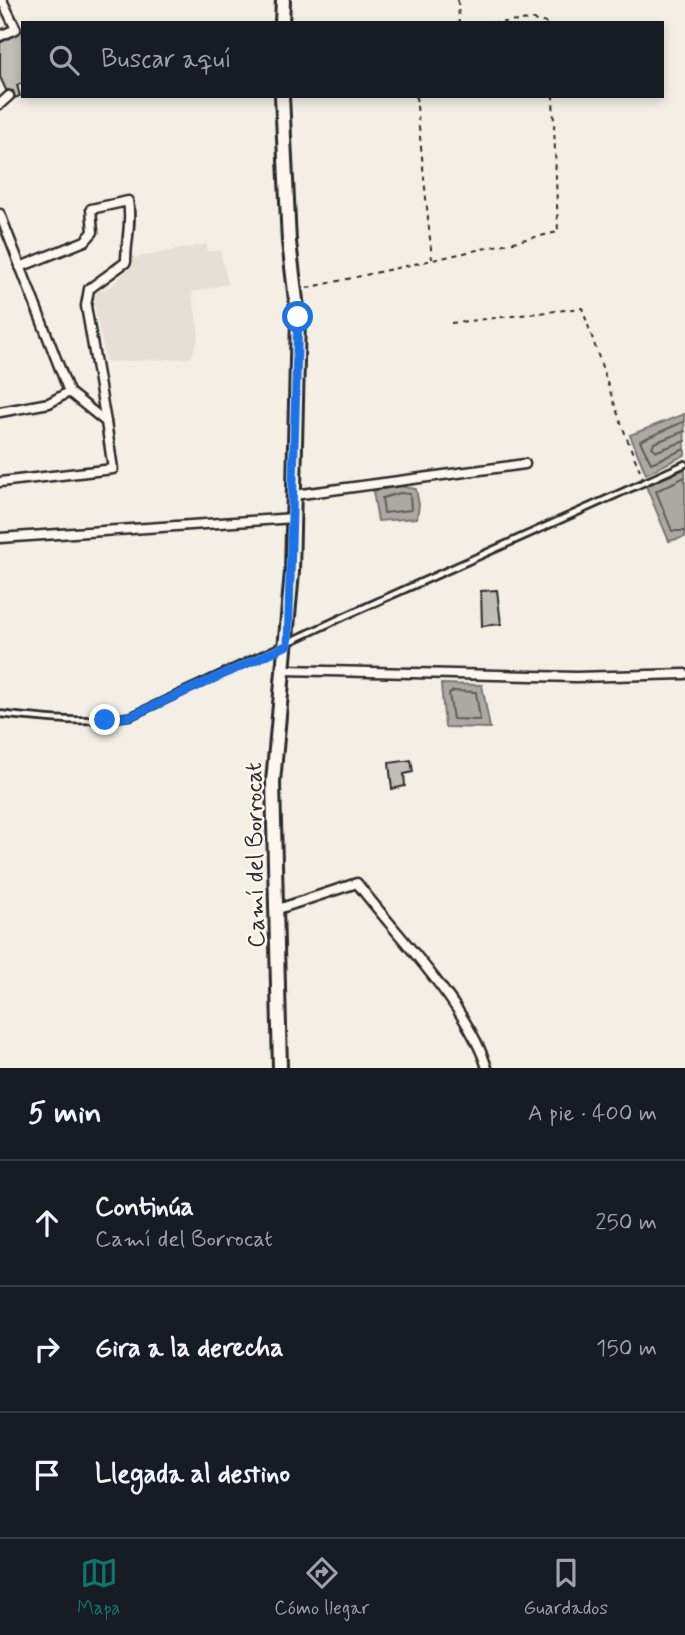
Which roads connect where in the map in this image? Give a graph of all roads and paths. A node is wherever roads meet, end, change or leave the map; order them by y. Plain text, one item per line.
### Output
1 (2, 0) edge
2 (283, 0) edge
3 (458, 0) edge
4 (282, 21) edge
5 (459, 21) edge
6 (519, 21) edge
7 (538, 21) edge
8 (0, 36) edge
9 (9, 96) dead end
10 (282, 98) edge
11 (416, 98) edge
12 (553, 98) edge
13 (0, 104) edge
14 (0, 214) edge
15 (432, 260) junction
16 (20, 267) junction
17 (296, 291) junction
18 (451, 323) dead end
19 (69, 392) junction
20 (0, 412) edge
21 (106, 422) junction
22 (525, 464) dead end
23 (685, 464) edge
24 (645, 481) junction
25 (0, 482) edge
26 (294, 495) junction
27 (294, 518) junction
28 (0, 538) edge
29 (288, 645) junction
30 (285, 670) junction
31 (685, 674) edge
32 (0, 714) edge
33 (278, 909) junction
34 (281, 1068) edge
35 (487, 1068) edge

1 - 8 street
2 - 4 street
3 - 5 path
6 - 7 path
9 - 13 street
10 - 17 street, Camí del Borrocat
11 - 15 path
12 - 15 path
14 - 16 street
15 - 17 path
16 - 19 street
16 - 21 street
17 - 26 street, Camí del Borrocat
18 - 24 path
19 - 20 street
19 - 21 street
21 - 25 street
22 - 26 street
23 - 24 lane
24 - 29 lane
26 - 27 street, Camí del Borrocat
27 - 28 street
27 - 29 street, Camí del Borrocat
29 - 30 street, Camí del Borrocat
29 - 32 lane
30 - 31 street
30 - 33 street, Camí del Borrocat
33 - 34 street, Camí del Borrocat
33 - 35 street

